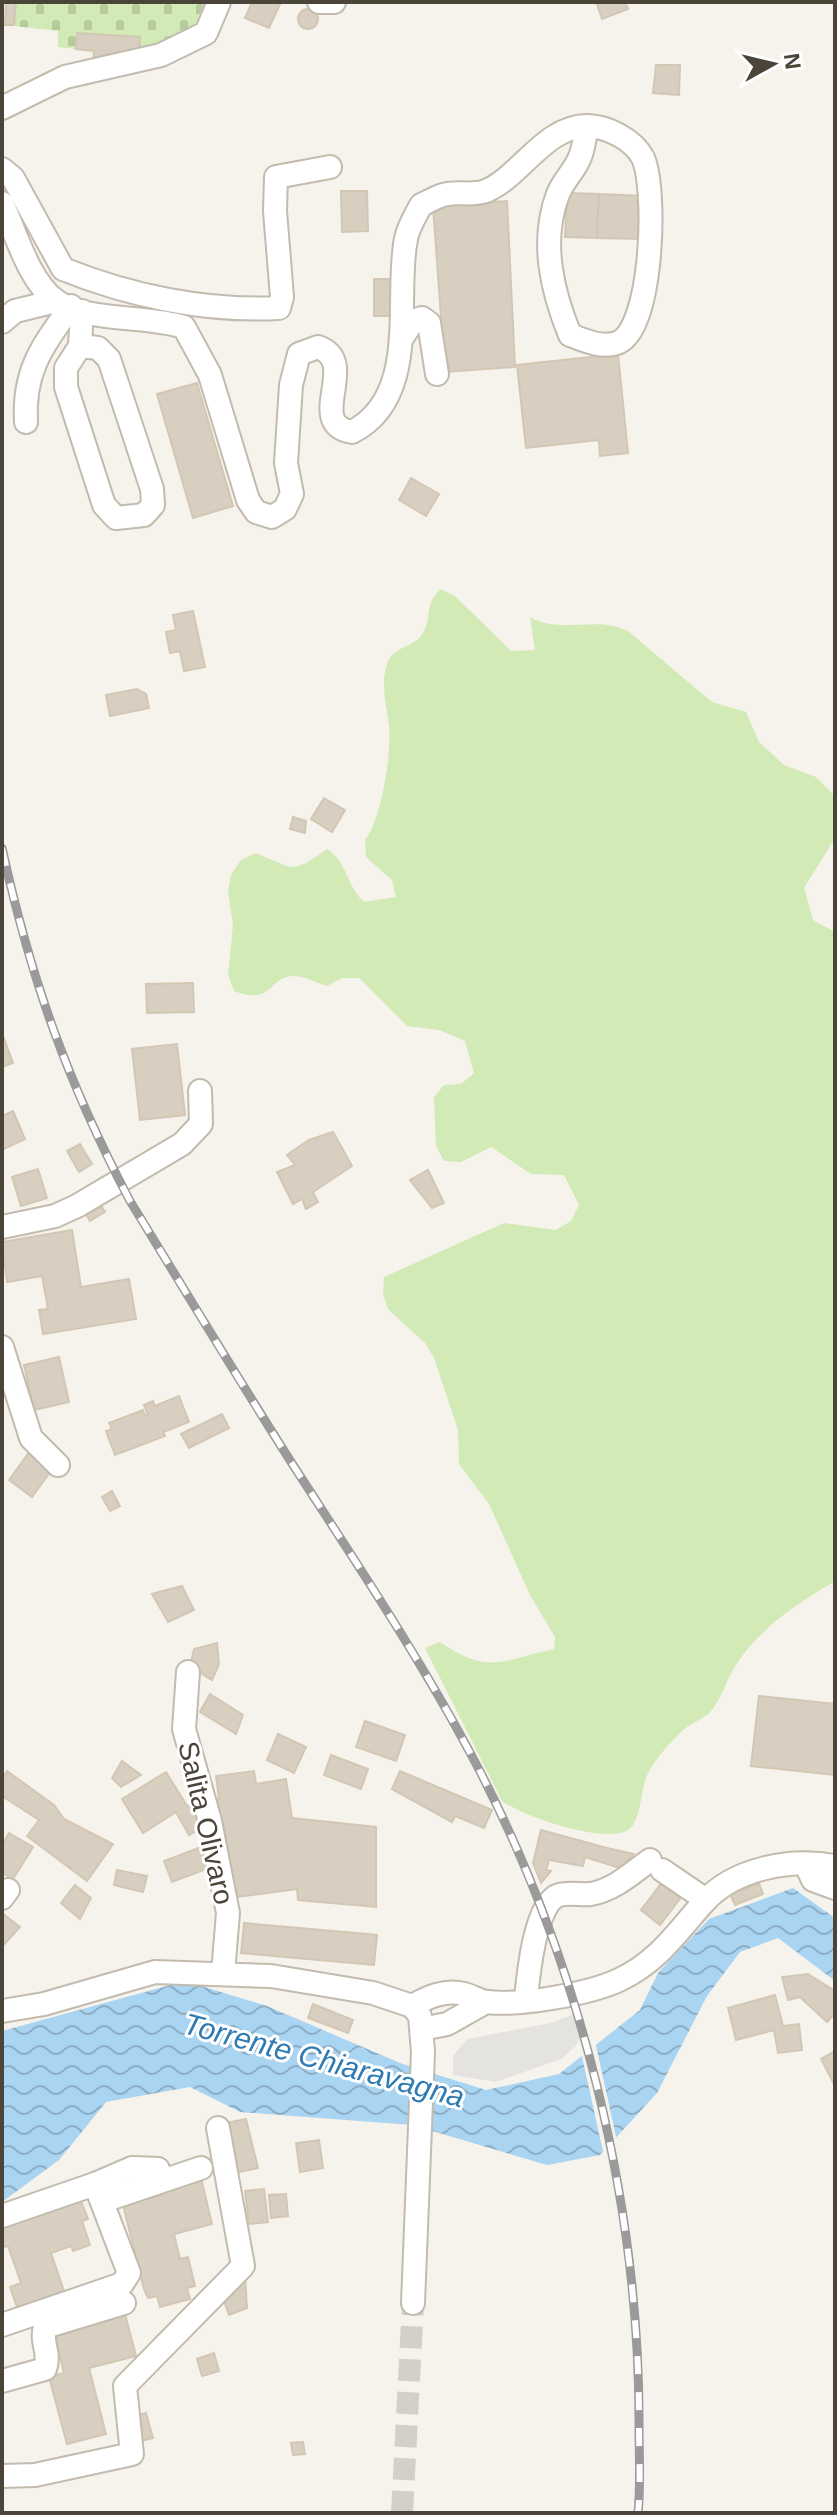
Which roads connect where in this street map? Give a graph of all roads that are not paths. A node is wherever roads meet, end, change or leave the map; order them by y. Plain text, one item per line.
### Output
1 (219, 2) edge
2 (319, 2) edge
3 (334, 2) edge
4 (2, 108) edge
5 (587, 126) junction
6 (330, 167) dead end
7 (2, 169) edge
8 (2, 203) edge
9 (70, 306) junction
10 (2, 322) edge
11 (401, 339) junction
12 (80, 346) junction
13 (437, 374) dead end
14 (26, 422) dead end
15 (200, 1091) dead end
16 (2, 1227) edge
17 (2, 1347) edge
18 (58, 1465) dead end
19 (188, 1672) dead end
20 (806, 1865) junction
21 (835, 1866) edge
22 (835, 1888) edge
23 (706, 1900) junction
24 (223, 1973) junction
25 (526, 1999) junction
26 (486, 2002) junction
27 (412, 2006) junction
28 (2, 2011) edge
29 (422, 2029) junction
30 (218, 2128) dead end
31 (201, 2168) dead end
32 (158, 2169) dead end
33 (99, 2192) junction
34 (2, 2216) edge
35 (124, 2303) dead end
36 (413, 2303) tunnel mouth
37 (2, 2325) edge
38 (2, 2381) edge
39 (2, 2476) edge

1 - 4 street
2 - 3 street
5 - 5 street
5 - 11 street
6 - 7 street
8 - 9 street
9 - 10 street
9 - 11 street
9 - 12 street
9 - 14 street
11 - 13 street
12 - 12 street
15 - 16 street
17 - 18 street
19 - 24 street, Salita Olivaro
20 - 21 street
20 - 22 street
20 - 23 street
23 - 25 street
23 - 25 street
24 - 27 street
24 - 28 street
25 - 26 street
26 - 27 street
26 - 29 street
27 - 29 street
29 - 36 street
30 - 39 street
31 - 33 street
32 - 33 street
33 - 34 street
33 - 37 street
35 - 38 street

